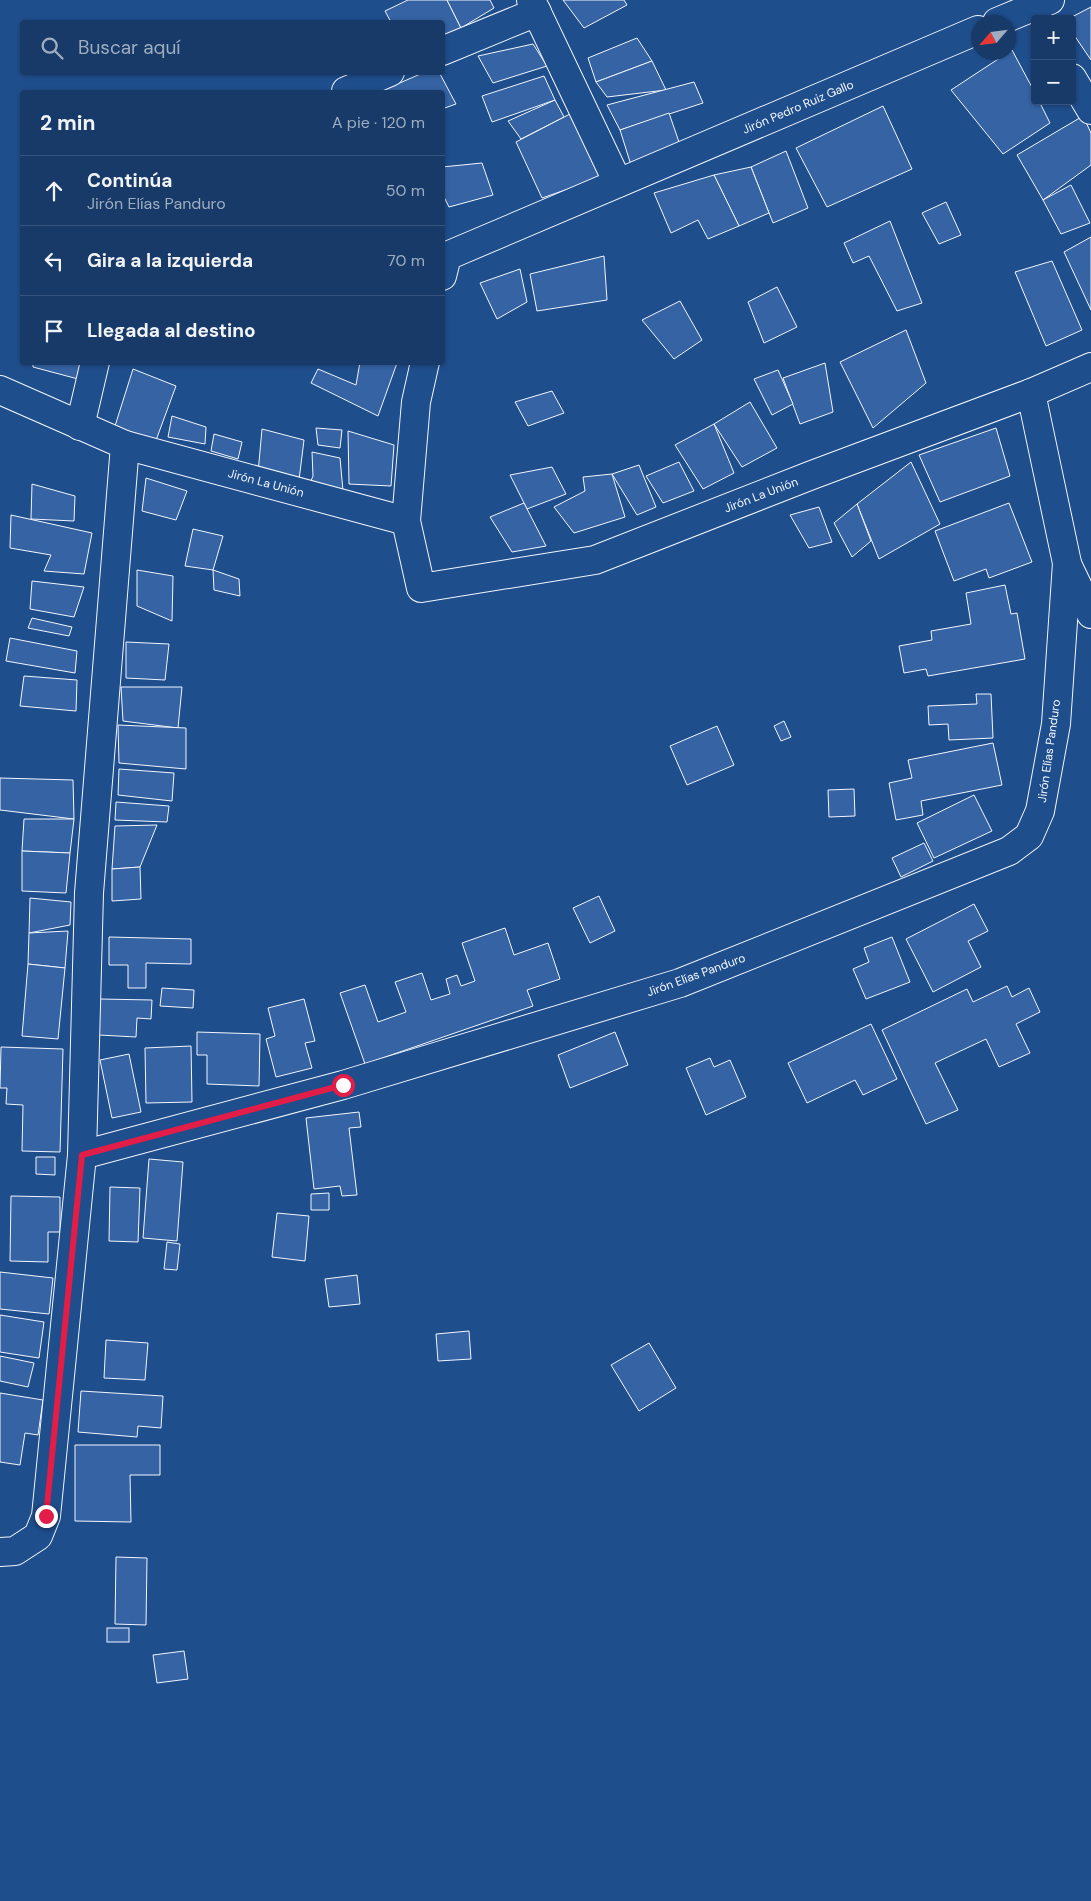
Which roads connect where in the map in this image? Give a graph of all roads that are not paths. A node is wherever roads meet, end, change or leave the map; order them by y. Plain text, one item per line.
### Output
1 (534, 6) edge
2 (1036, 7) edge
3 (1015, 15) edge
4 (971, 33) edge
5 (445, 50) edge
6 (383, 75) edge
7 (1076, 85) edge
8 (348, 90) edge
9 (1091, 110) edge
10 (618, 183) junction
11 (445, 264) edge
12 (94, 365) edge
13 (424, 365) edge
14 (1091, 367) edge
15 (0, 390) edge
16 (1031, 393) junction
17 (80, 426) junction
18 (126, 445) junction
19 (406, 521) junction
20 (1066, 563) junction
21 (1091, 614) edge
22 (82, 1155) junction
23 (0, 1552) edge

1 - 5 street
1 - 10 street
2 - 3 street
4 - 10 street, Jirón Pedro Ruiz Gallo
6 - 8 street
7 - 9 street
10 - 11 street, Jirón Pedro Ruiz Gallo
12 - 17 street
13 - 19 street
14 - 16 street, Jirón La Unión
15 - 17 street, Jirón La Unión
16 - 19 street, Jirón La Unión
16 - 20 street, Jirón Elías Panduro
17 - 18 street, Jirón La Unión
18 - 19 street, Jirón La Unión
18 - 22 street
20 - 21 street, Jirón Elías Panduro
20 - 22 street, Jirón Elías Panduro
22 - 23 street

